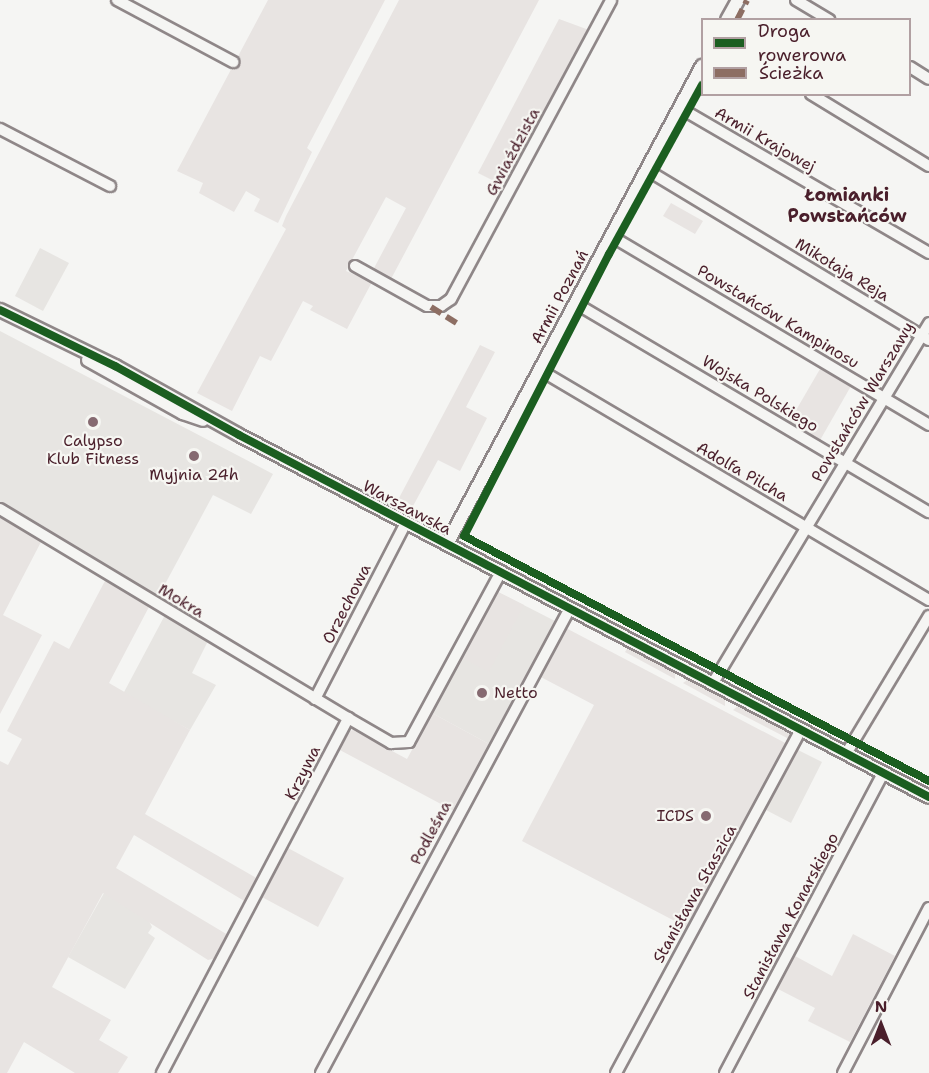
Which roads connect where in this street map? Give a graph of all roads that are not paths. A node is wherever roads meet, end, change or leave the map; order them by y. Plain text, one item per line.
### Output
1 (117, 0) edge
2 (610, 0) edge
3 (738, 0) edge
4 (796, 0) edge
5 (728, 18) edge
6 (826, 18) edge
7 (233, 62) dead end
8 (701, 68) edge
9 (911, 68) edge
10 (929, 79) edge
11 (814, 96) edge
12 (680, 108) junction
13 (0, 129) edge
14 (929, 166) edge
15 (647, 170) junction
16 (110, 186) dead end
17 (611, 236) junction
18 (929, 253) edge
19 (355, 266) dead end
20 (575, 303) junction
21 (0, 310) edge
22 (929, 323) edge
23 (925, 338) edge
24 (540, 370) junction
25 (884, 398) junction
26 (929, 425) edge
27 (844, 462) junction
28 (0, 509) edge
29 (929, 512) edge
30 (406, 523) junction
31 (806, 526) junction
32 (447, 544) junction
33 (501, 572) junction
34 (929, 600) edge
35 (570, 608) junction
36 (929, 616) edge
37 (713, 683) junction
38 (315, 699) junction
39 (348, 718) junction
40 (801, 730) junction
41 (846, 754) junction
42 (883, 773) junction
43 (929, 797) edge
44 (929, 908) edge
45 (162, 1073) edge
46 (321, 1073) edge
47 (616, 1073) edge
48 (725, 1073) edge
49 (843, 1073) edge

1 - 7 street
2 - 19 street, Gwiaździsta
3 - 5 street
4 - 6 street
8 - 12 street, Armii Poznań
9 - 10 street
11 - 14 street
12 - 15 street, Armii Poznań
12 - 18 street, Armii Krajowej
13 - 16 street
15 - 17 street, Armii Poznań
15 - 23 street, Mikołaja Reja
17 - 20 street, Armii Poznań
17 - 25 street, Powstańców Kampinosu
20 - 24 street, Armii Poznań
20 - 27 street, Wojska Polskiego
21 - 30 street, Warszawska
22 - 23 street, Powstańców Warszawy
23 - 25 street, Powstańców Warszawy
24 - 31 street, Adolfa Pilcha
24 - 32 street, Armii Poznań
25 - 26 street, Powstańców Kampinosu
25 - 27 street, Powstańców Warszawy
27 - 29 street, Wojska Polskiego
27 - 31 street, Powstańców Warszawy
28 - 38 street, Mokra
30 - 32 street, Warszawska
30 - 38 street, Orzechowa
31 - 34 street, Adolfa Pilcha
31 - 37 street, Powstańców Warszawy
32 - 33 street, Warszawska
33 - 35 street, Warszawska
33 - 39 street
35 - 37 street, Warszawska
35 - 46 street, Podleśna
36 - 41 street
37 - 40 street, Warszawska
38 - 39 street, Mokra
39 - 45 street, Krzywa
40 - 41 street, Warszawska
40 - 47 street, Stanisława Staszica
41 - 42 street, Warszawska
42 - 43 street, Warszawska
42 - 48 street, Stanisława Konarskiego
44 - 49 street

